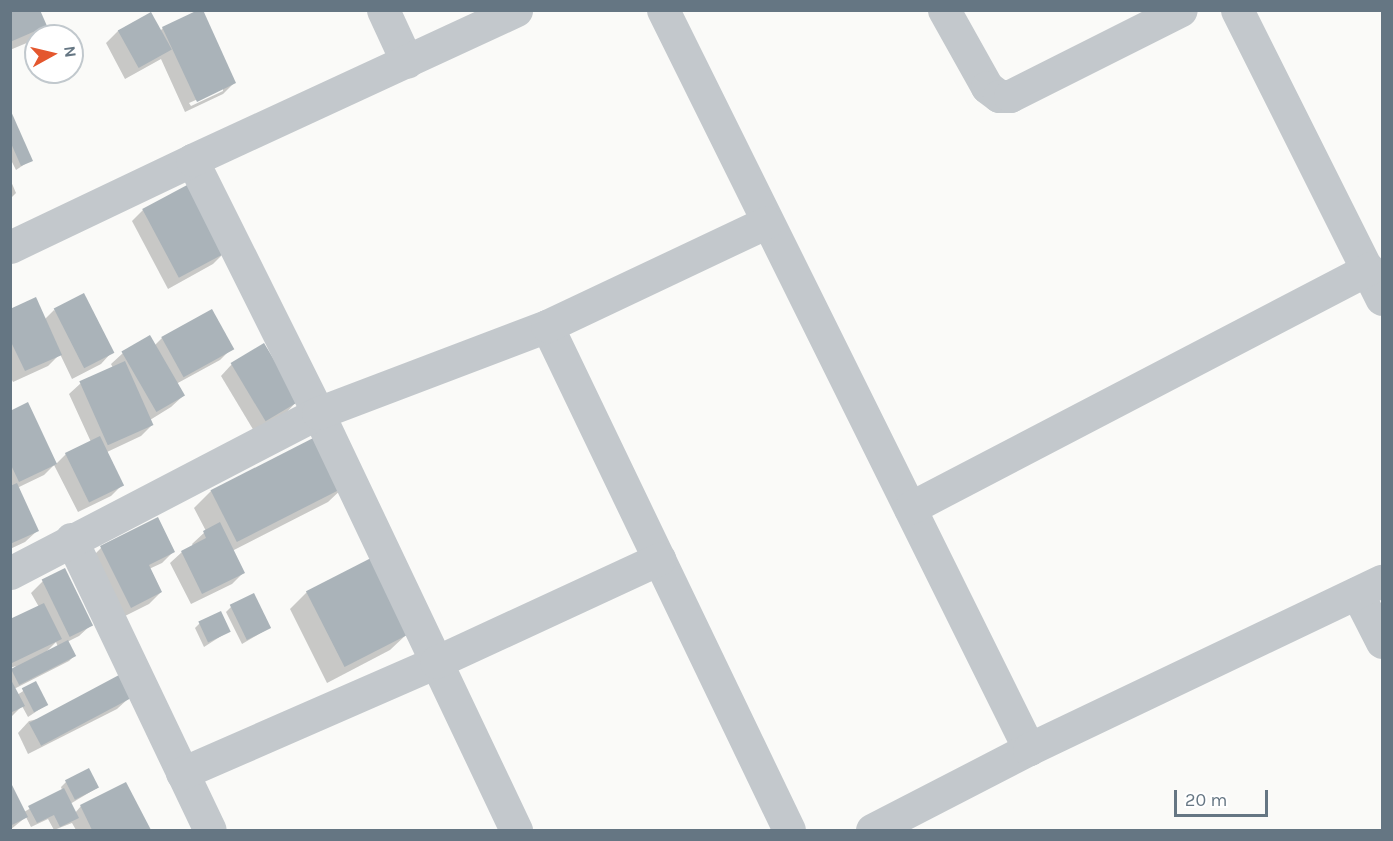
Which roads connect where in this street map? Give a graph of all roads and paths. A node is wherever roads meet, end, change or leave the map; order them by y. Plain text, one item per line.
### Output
1 (383, 10) edge
2 (516, 10) edge
3 (663, 10) edge
4 (944, 10) edge
5 (1181, 10) edge
6 (1237, 10) edge
7 (407, 62) junction
8 (192, 160) junction
9 (767, 222) junction
10 (10, 247) edge
11 (1368, 269) junction
12 (1383, 299) edge
13 (547, 326) junction
14 (318, 413) junction
15 (910, 508) junction
16 (71, 539) junction
17 (659, 559) junction
18 (10, 573) edge
19 (1370, 587) edge
20 (1383, 642) edge
21 (436, 662) junction
22 (1029, 749) junction
23 (182, 773) junction
24 (210, 831) edge
25 (516, 831) edge
26 (789, 831) edge
27 (872, 831) edge

1 - 7 street
2 - 7 street
3 - 9 street
4 - 5 street
6 - 11 street
7 - 8 street
8 - 10 street
8 - 14 street
9 - 13 street
9 - 15 street
11 - 12 street
11 - 15 street
13 - 14 street
13 - 17 street
14 - 16 street
14 - 21 street
15 - 22 street
16 - 18 street
16 - 23 street
17 - 21 street
17 - 26 street
19 - 20 street
19 - 22 street
21 - 23 street
21 - 25 street
22 - 27 street
23 - 24 street

